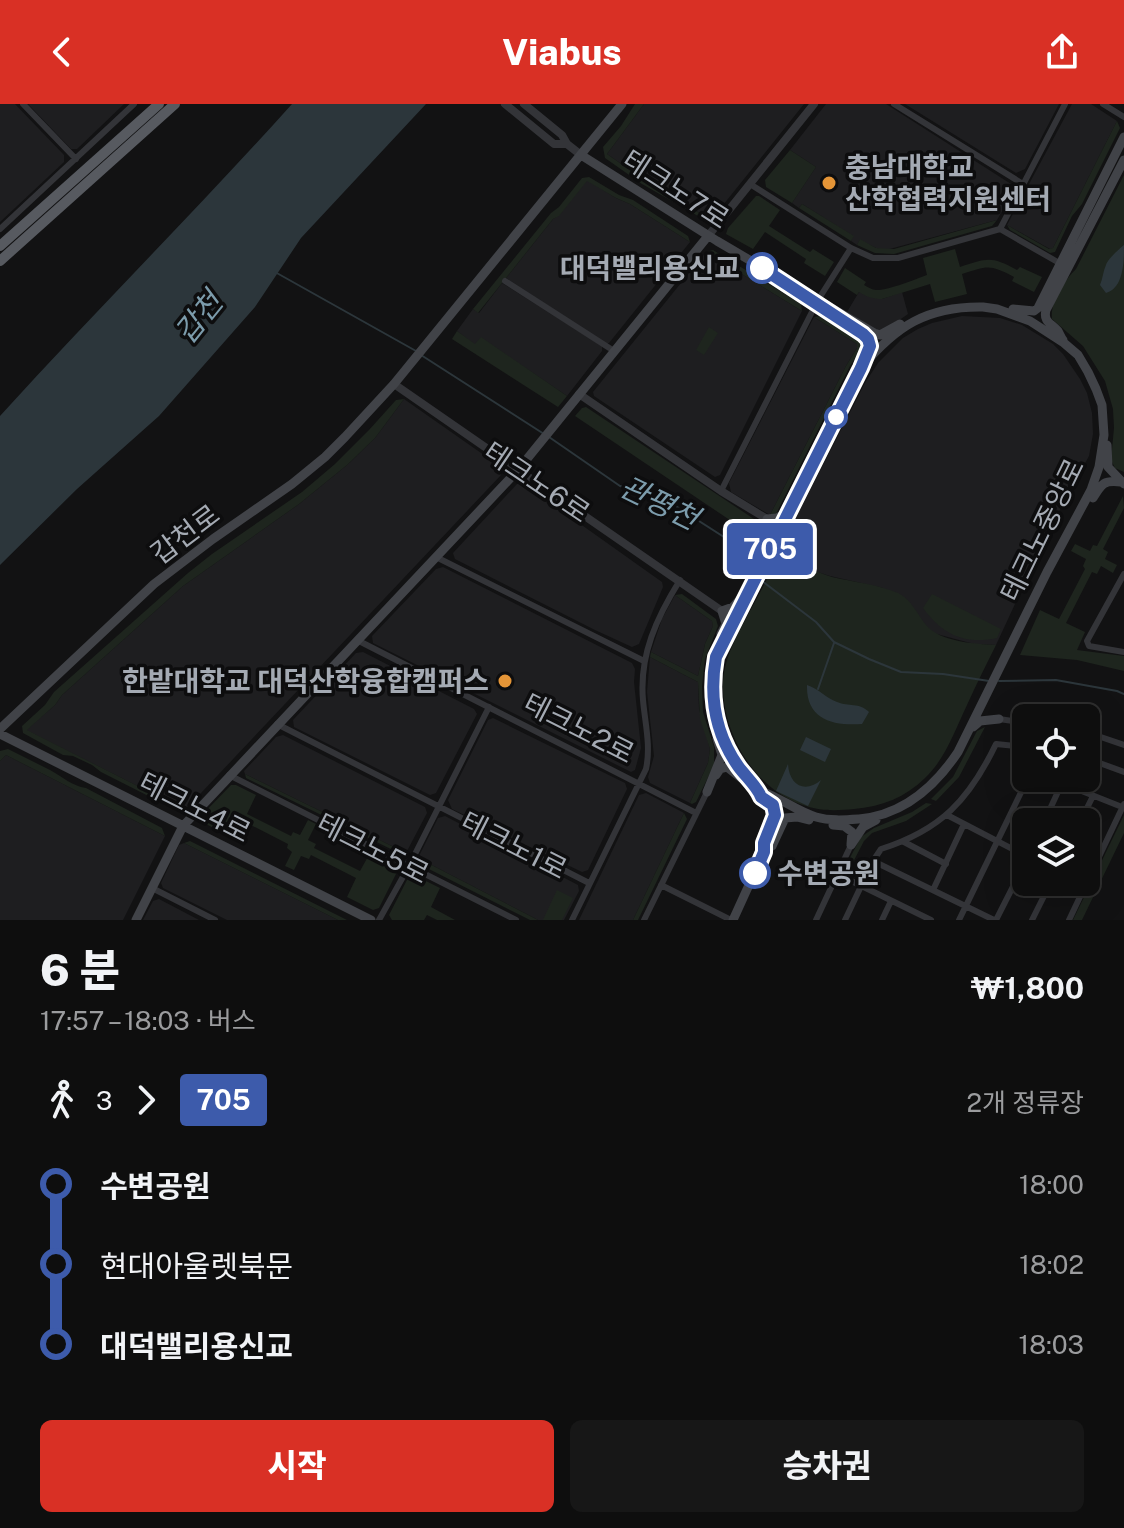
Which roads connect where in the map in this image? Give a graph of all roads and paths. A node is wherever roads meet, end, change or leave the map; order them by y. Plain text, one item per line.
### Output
1 (23, 104) edge
2 (134, 104) edge
3 (145, 104) edge
4 (159, 104) edge
5 (175, 104) edge
6 (184, 104) edge
7 (505, 104) edge
8 (524, 104) edge
9 (622, 104) edge
10 (814, 104) edge
11 (894, 104) edge
12 (1065, 104) edge
13 (1103, 104) edge
14 (1124, 117) edge
15 (140, 121) junction
16 (153, 123) junction
17 (1124, 137) edge
18 (567, 144) junction
19 (581, 155) junction
20 (76, 159) junction
21 (1124, 160) edge
22 (750, 184) junction
23 (1023, 184) junction
24 (0, 229) edge
25 (1000, 229) junction
26 (708, 236) junction
27 (0, 246) edge
28 (851, 248) junction
29 (0, 261) edge
30 (1061, 264) junction
31 (505, 281) dead end
32 (817, 302) junction
33 (1044, 304) junction
34 (997, 309) junction
35 (912, 321) junction
36 (1064, 343) junction
37 (614, 351) junction
38 (861, 368) junction
39 (397, 381) junction
40 (579, 394) junction
41 (1104, 435) junction
42 (518, 470) junction
43 (1123, 483) edge
44 (721, 491) junction
45 (1082, 505) junction
46 (788, 512) junction
47 (767, 519) junction
48 (772, 544) junction
49 (436, 557) junction
50 (1124, 574) edge
51 (680, 580) junction
52 (736, 609) junction
53 (722, 611) junction
54 (357, 640) junction
55 (1124, 652) edge
56 (716, 657) junction
57 (644, 661) junction
58 (983, 704) junction
59 (489, 707) junction
60 (713, 709) junction
61 (999, 719) junction
62 (1012, 721) edge
63 (277, 724) junction
64 (0, 731) edge
65 (966, 734) junction
66 (1100, 737) edge
67 (1124, 745) edge
68 (1012, 746) edge
69 (1100, 763) edge
70 (1124, 772) edge
71 (229, 775) junction
72 (639, 784) junction
73 (756, 788) junction
74 (707, 792) junction
75 (1021, 792) edge
76 (1083, 792) edge
77 (1093, 796) junction
78 (1123, 806) edge
79 (439, 807) junction
80 (1087, 808) edge
81 (889, 812) junction
82 (696, 813) junction
83 (947, 815) junction
84 (823, 819) junction
85 (964, 824) junction
86 (183, 826) junction
87 (998, 841) junction
88 (904, 842) junction
89 (851, 845) junction
90 (1012, 850) edge
91 (764, 852) junction
92 (1100, 854) edge
93 (873, 861) junction
94 (946, 864) junction
95 (409, 866) junction
96 (837, 874) junction
97 (589, 883) junction
98 (661, 885) junction
99 (861, 885) junction
100 (1012, 886) edge
101 (152, 888) junction
102 (933, 890) junction
103 (1044, 896) edge
104 (1080, 896) edge
105 (891, 901) junction
106 (965, 907) junction
107 (920, 918) edge
108 (136, 920) edge
109 (215, 920) edge
110 (371, 920) edge
111 (379, 920) edge
112 (516, 920) edge
113 (572, 920) edge
114 (644, 920) edge
115 (732, 920) edge
116 (816, 920) edge
117 (845, 920) edge
118 (882, 920) edge
119 (931, 920) edge
120 (959, 920) edge
121 (995, 920) edge
122 (1032, 920) edge
123 (1069, 920) edge

1 - 20 street
2 - 20 street
3 - 15 highway
4 - 15 highway
5 - 16 highway
6 - 16 highway
7 - 18 street
8 - 18 street
9 - 19 main road
10 - 22 street
11 - 23 street
12 - 23 street
13 - 14 street
15 - 27 highway
16 - 29 highway
17 - 30 main road
18 - 19 street
19 - 26 main road, 테크노7로
19 - 39 main road, 갑천로
20 - 24 street
21 - 33 main road
22 - 26 street
22 - 28 street
23 - 25 street
25 - 28 street
25 - 30 street
26 - 32 main road, 테크노7로
26 - 37 main road
28 - 32 street
30 - 33 main road
31 - 37 street
32 - 35 main road, 테크노7로
32 - 38 main road, 테크노7로
32 - 44 street
33 - 34 main road
33 - 36 main road
34 - 35 main road, 테크노중앙로
34 - 36 main road, 테크노중앙로
35 - 38 main road, 테크노중앙로
36 - 41 main road, 테크노중앙로
37 - 40 main road
38 - 46 main road, 테크노중앙로
39 - 42 street, 테크노6로
39 - 64 main road, 갑천로
40 - 42 main road
40 - 44 street
41 - 43 main road
41 - 45 main road, 테크노중앙로
42 - 49 main road
42 - 51 street, 테크노6로
43 - 45 main road
44 - 47 street
45 - 58 main road, 테크노중앙로
46 - 47 main road
46 - 48 main road, 테크노중앙로
47 - 48 main road
48 - 52 main road, 테크노중앙로
49 - 54 main road
49 - 57 street
50 - 55 street
51 - 53 street, 테크노6로
51 - 57 street
52 - 53 main road
52 - 56 main road
53 - 56 main road
54 - 59 street, 테크노2로
54 - 63 main road
56 - 60 main road
57 - 72 street
58 - 61 main road
58 - 65 main road
59 - 72 street, 테크노2로
59 - 79 street, 테크노1로
60 - 73 main road
60 - 74 main road
61 - 62 street
61 - 65 main road
63 - 71 main road
63 - 79 street, 테크노1로
64 - 86 main road, 테크노4로
65 - 81 main road
66 - 67 street
68 - 83 street
69 - 70 street
71 - 86 main road
71 - 95 street, 테크노5로
72 - 82 street, 테크노2로
72 - 97 street
73 - 74 main road
73 - 84 main road
73 - 91 main road
74 - 82 street
75 - 87 street
76 - 77 street
77 - 78 street
77 - 80 street
78 - 92 street
79 - 95 street, 테크노1로
79 - 97 street, 테크노1로
81 - 84 main road
81 - 89 main road
82 - 98 street
83 - 85 street
83 - 88 street
84 - 89 main road
84 - 91 main road
85 - 87 street
85 - 94 street
86 - 101 main road
86 - 110 main road, 테크노4로
87 - 90 street
87 - 106 street
88 - 93 street
88 - 94 street
89 - 96 street
91 - 115 main road
93 - 99 street
93 - 102 street
94 - 102 street
95 - 111 street, 테크노1로
95 - 112 street, 테크노5로
96 - 99 street
96 - 116 street
97 - 113 street
98 - 114 street
98 - 115 street
99 - 105 street
99 - 117 street
100 - 121 street
101 - 108 main road
101 - 109 street
102 - 106 street
103 - 122 street
104 - 123 street
105 - 107 street
105 - 118 street
106 - 120 street
106 - 121 street
107 - 119 street

